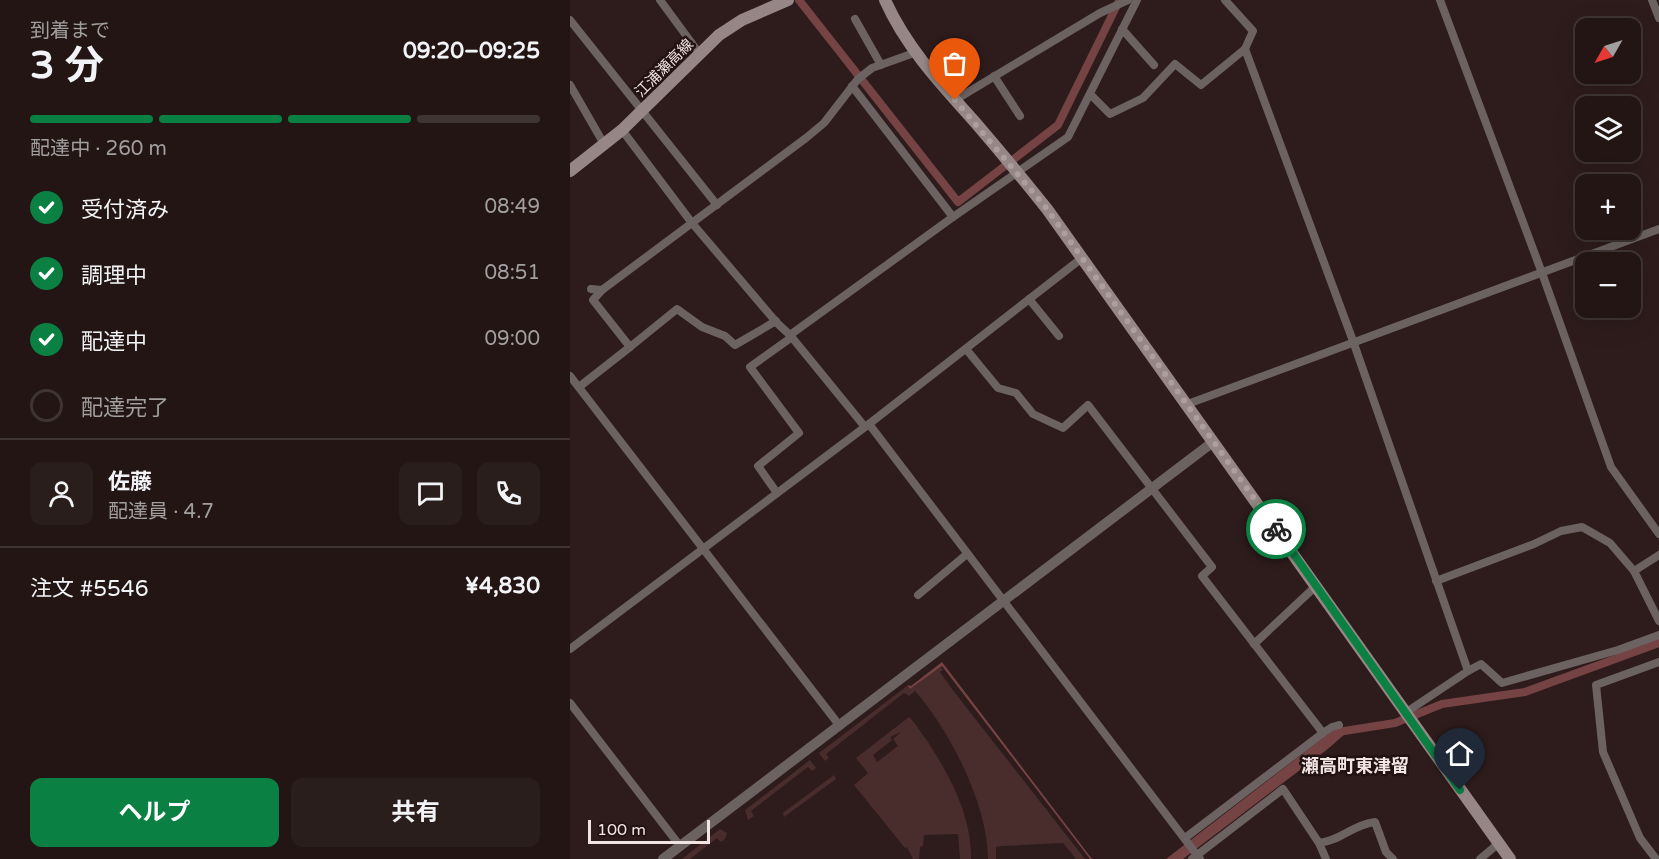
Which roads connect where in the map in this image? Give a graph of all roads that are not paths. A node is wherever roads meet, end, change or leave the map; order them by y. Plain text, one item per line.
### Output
1 (660, 0) edge
2 (885, 0) edge
3 (1111, 0) edge
4 (1128, 0) edge
5 (1137, 0) edge
6 (1225, 0) edge
7 (1440, 0) edge
8 (1652, 0) edge
9 (784, 2) edge
10 (1103, 12) junction
11 (1659, 18) edge
12 (855, 19) dead end
13 (570, 20) edge
14 (1122, 29) junction
15 (1245, 49) junction
16 (699, 53) junction
17 (915, 53) junction
18 (1154, 65) dead end
19 (877, 66) junction
20 (994, 76) junction
21 (570, 86) edge
22 (850, 88) junction
23 (1090, 94) junction
24 (960, 96) junction
25 (642, 111) junction
26 (1020, 116) dead end
27 (622, 130) junction
28 (604, 144) junction
29 (570, 171) edge
30 (1017, 172) junction
31 (717, 205) junction
32 (954, 217) junction
33 (692, 223) junction
34 (1659, 229) edge
35 (1082, 258) junction
36 (1542, 273) junction
37 (591, 289) dead end
38 (602, 290) junction
39 (1029, 299) junction
40 (777, 322) junction
41 (791, 336) junction
42 (1059, 336) dead end
43 (1353, 341) junction
44 (630, 347) junction
45 (966, 349) junction
46 (570, 376) edge
47 (579, 387) junction
48 (1185, 405) junction
49 (867, 426) junction
50 (1213, 442) junction
51 (1153, 488) junction
52 (777, 493) junction
53 (1659, 534) edge
54 (702, 549) junction
55 (968, 554) junction
56 (1659, 555) edge
57 (1634, 571) junction
58 (1436, 581) junction
59 (1316, 586) junction
60 (918, 595) dead end
61 (1004, 601) junction
62 (1659, 621) edge
63 (1659, 635) edge
64 (1254, 644) junction
65 (570, 649) edge
66 (1659, 662) edge
67 (1468, 670) junction
68 (570, 703) edge
69 (1406, 714) junction
70 (1339, 725) dead end
71 (839, 726) junction
72 (1323, 733) junction
73 (1185, 839) junction
74 (1319, 843) junction
75 (1499, 843) junction
76 (680, 846) junction
77 (1196, 858) edge
78 (663, 859) edge
79 (1326, 859) edge
80 (1393, 859) edge
81 (1480, 859) edge
82 (1510, 859) edge
83 (1656, 859) edge

1 - 16 street
2 - 17 main road
3 - 10 street
4 - 10 street
5 - 14 street
6 - 15 street
7 - 36 street
8 - 11 street
9 - 16 main road, 江浦瀬高線
10 - 20 street
12 - 19 street
13 - 25 street
14 - 18 street
14 - 23 street
15 - 23 street
15 - 43 street
16 - 25 main road, 江浦瀬高線
17 - 19 street
17 - 24 main road
19 - 22 street
20 - 24 street
20 - 26 street
21 - 28 street
22 - 31 street
22 - 32 street
23 - 30 street
24 - 30 main road
25 - 27 main road, 江浦瀬高線
25 - 31 street
27 - 28 main road, 江浦瀬高線
27 - 33 street
28 - 29 main road, 江浦瀬高線
30 - 32 street
30 - 35 main road
31 - 33 street
32 - 41 street
33 - 38 street
33 - 40 street
34 - 36 street
35 - 39 street
35 - 48 main road
36 - 43 street
36 - 53 street
37 - 38 street
38 - 44 street
39 - 42 street
39 - 45 street
40 - 41 street
40 - 44 street
41 - 49 street
41 - 52 street
43 - 48 street
43 - 58 street
44 - 47 street
45 - 49 street
45 - 51 street
46 - 47 street
47 - 54 street
48 - 50 main road
49 - 52 street
49 - 55 street
50 - 51 street
50 - 59 main road
51 - 61 street
51 - 64 street
52 - 54 street
54 - 65 street
54 - 71 street
55 - 60 street
55 - 61 street
56 - 57 street
57 - 58 street
57 - 62 street
58 - 67 street
59 - 64 street
59 - 69 main road
61 - 71 street
61 - 73 street
63 - 67 street
64 - 72 street
66 - 83 street
67 - 69 street
68 - 76 street
69 - 75 main road
70 - 72 street
71 - 76 street
72 - 73 street
73 - 77 street
74 - 77 street
74 - 79 street
74 - 80 street
75 - 81 street
75 - 82 main road
76 - 78 street

